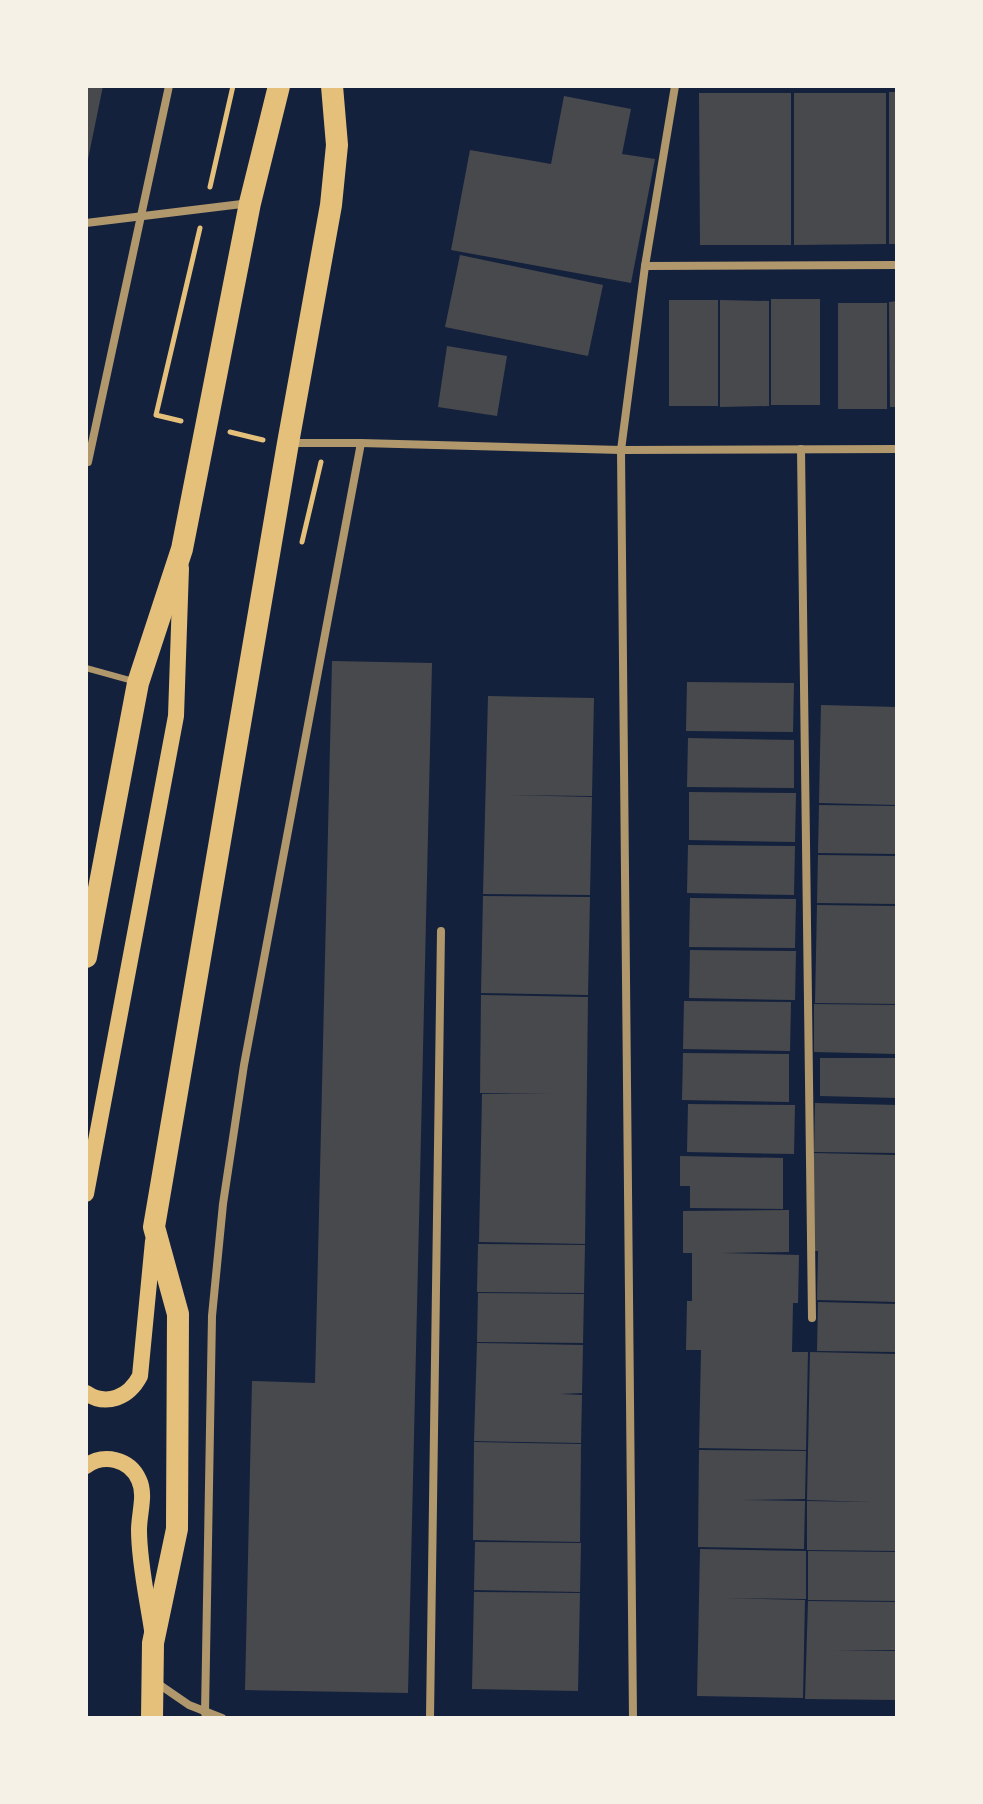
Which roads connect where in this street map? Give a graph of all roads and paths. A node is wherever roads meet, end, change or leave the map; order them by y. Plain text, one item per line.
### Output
1 (169, 86) edge
2 (233, 86) edge
3 (279, 86) edge
4 (332, 86) edge
5 (675, 86) edge
6 (209, 191) dead end
7 (250, 203) junction
8 (140, 216) junction
9 (202, 221) dead end
10 (86, 223) edge
11 (897, 265) edge
12 (645, 266) junction
13 (186, 422) dead end
14 (217, 429) dead end
15 (283, 443) junction
16 (361, 443) junction
17 (801, 449) junction
18 (897, 449) edge
19 (621, 450) junction
20 (323, 454) dead end
21 (88, 462) dead end
22 (302, 543) dead end
23 (182, 549) junction
24 (86, 668) edge
25 (138, 683) junction
26 (441, 931) dead end
27 (86, 957) edge
28 (86, 1194) edge
29 (154, 1227) junction
30 (812, 1318) dead end
31 (86, 1393) edge
32 (86, 1466) edge
33 (153, 1643) junction
34 (153, 1681) junction
35 (205, 1713) junction
36 (152, 1718) edge
37 (222, 1718) edge
38 (430, 1718) edge
39 (633, 1718) edge

1 - 8 street
2 - 6 path
3 - 7 highway
4 - 15 highway
5 - 12 street
7 - 8 street
7 - 23 highway
8 - 10 street
8 - 21 street
9 - 13 path
11 - 12 street
12 - 19 street
14 - 15 path
15 - 16 street
15 - 29 highway
16 - 19 street
16 - 35 street
17 - 18 street
17 - 19 street
17 - 30 street
19 - 39 street
20 - 22 path
23 - 25 highway
23 - 28 main road
24 - 25 lane
25 - 27 highway
26 - 38 street
29 - 31 main road
29 - 33 highway
32 - 33 main road
33 - 34 highway
34 - 35 street
34 - 36 highway
35 - 37 street

